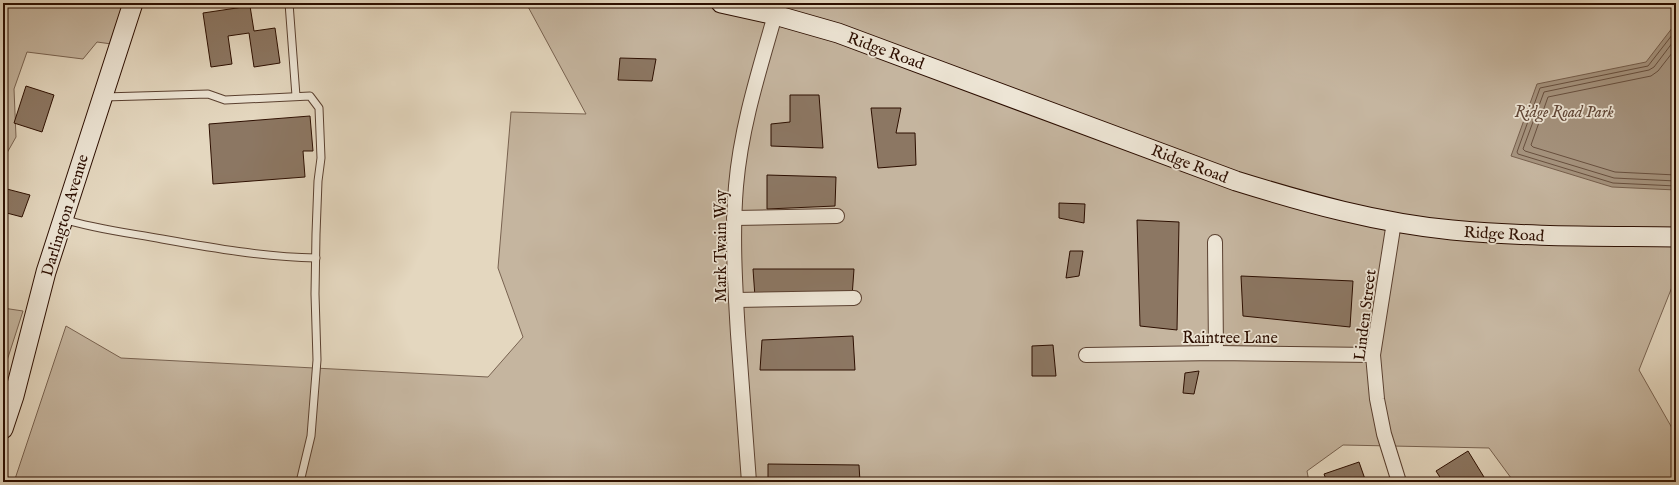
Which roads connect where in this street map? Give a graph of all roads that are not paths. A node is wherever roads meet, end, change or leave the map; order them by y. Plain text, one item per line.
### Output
1 (133, 3) edge
2 (289, 3) edge
3 (721, 3) edge
4 (777, 9) edge
5 (296, 96) junction
6 (102, 97) junction
7 (837, 216) dead end
8 (734, 218) junction
9 (62, 219) junction
10 (1394, 222) junction
11 (1676, 237) edge
12 (1216, 242) dead end
13 (316, 258) junction
14 (854, 298) dead end
15 (736, 300) junction
16 (1216, 353) junction
17 (1086, 355) dead end
18 (1373, 355) junction
19 (3, 429) edge
20 (300, 482) edge
21 (748, 482) edge
22 (1399, 482) edge

1 - 6 street, Darlington Avenue
2 - 5 lane
3 - 4 street, Ridge Road
4 - 8 street, Mark Twain Way
4 - 10 street, Ridge Road
5 - 6 lane
5 - 13 lane
6 - 9 street, Darlington Avenue
7 - 8 street
8 - 15 street, Mark Twain Way
9 - 13 lane
9 - 19 street, Darlington Avenue
10 - 11 street, Ridge Road
10 - 18 street, Linden Street
12 - 16 street
13 - 20 lane
14 - 15 street
15 - 21 street, Mark Twain Way
16 - 17 street, Raintree Lane
16 - 18 street, Raintree Lane
18 - 22 street, Linden Street

